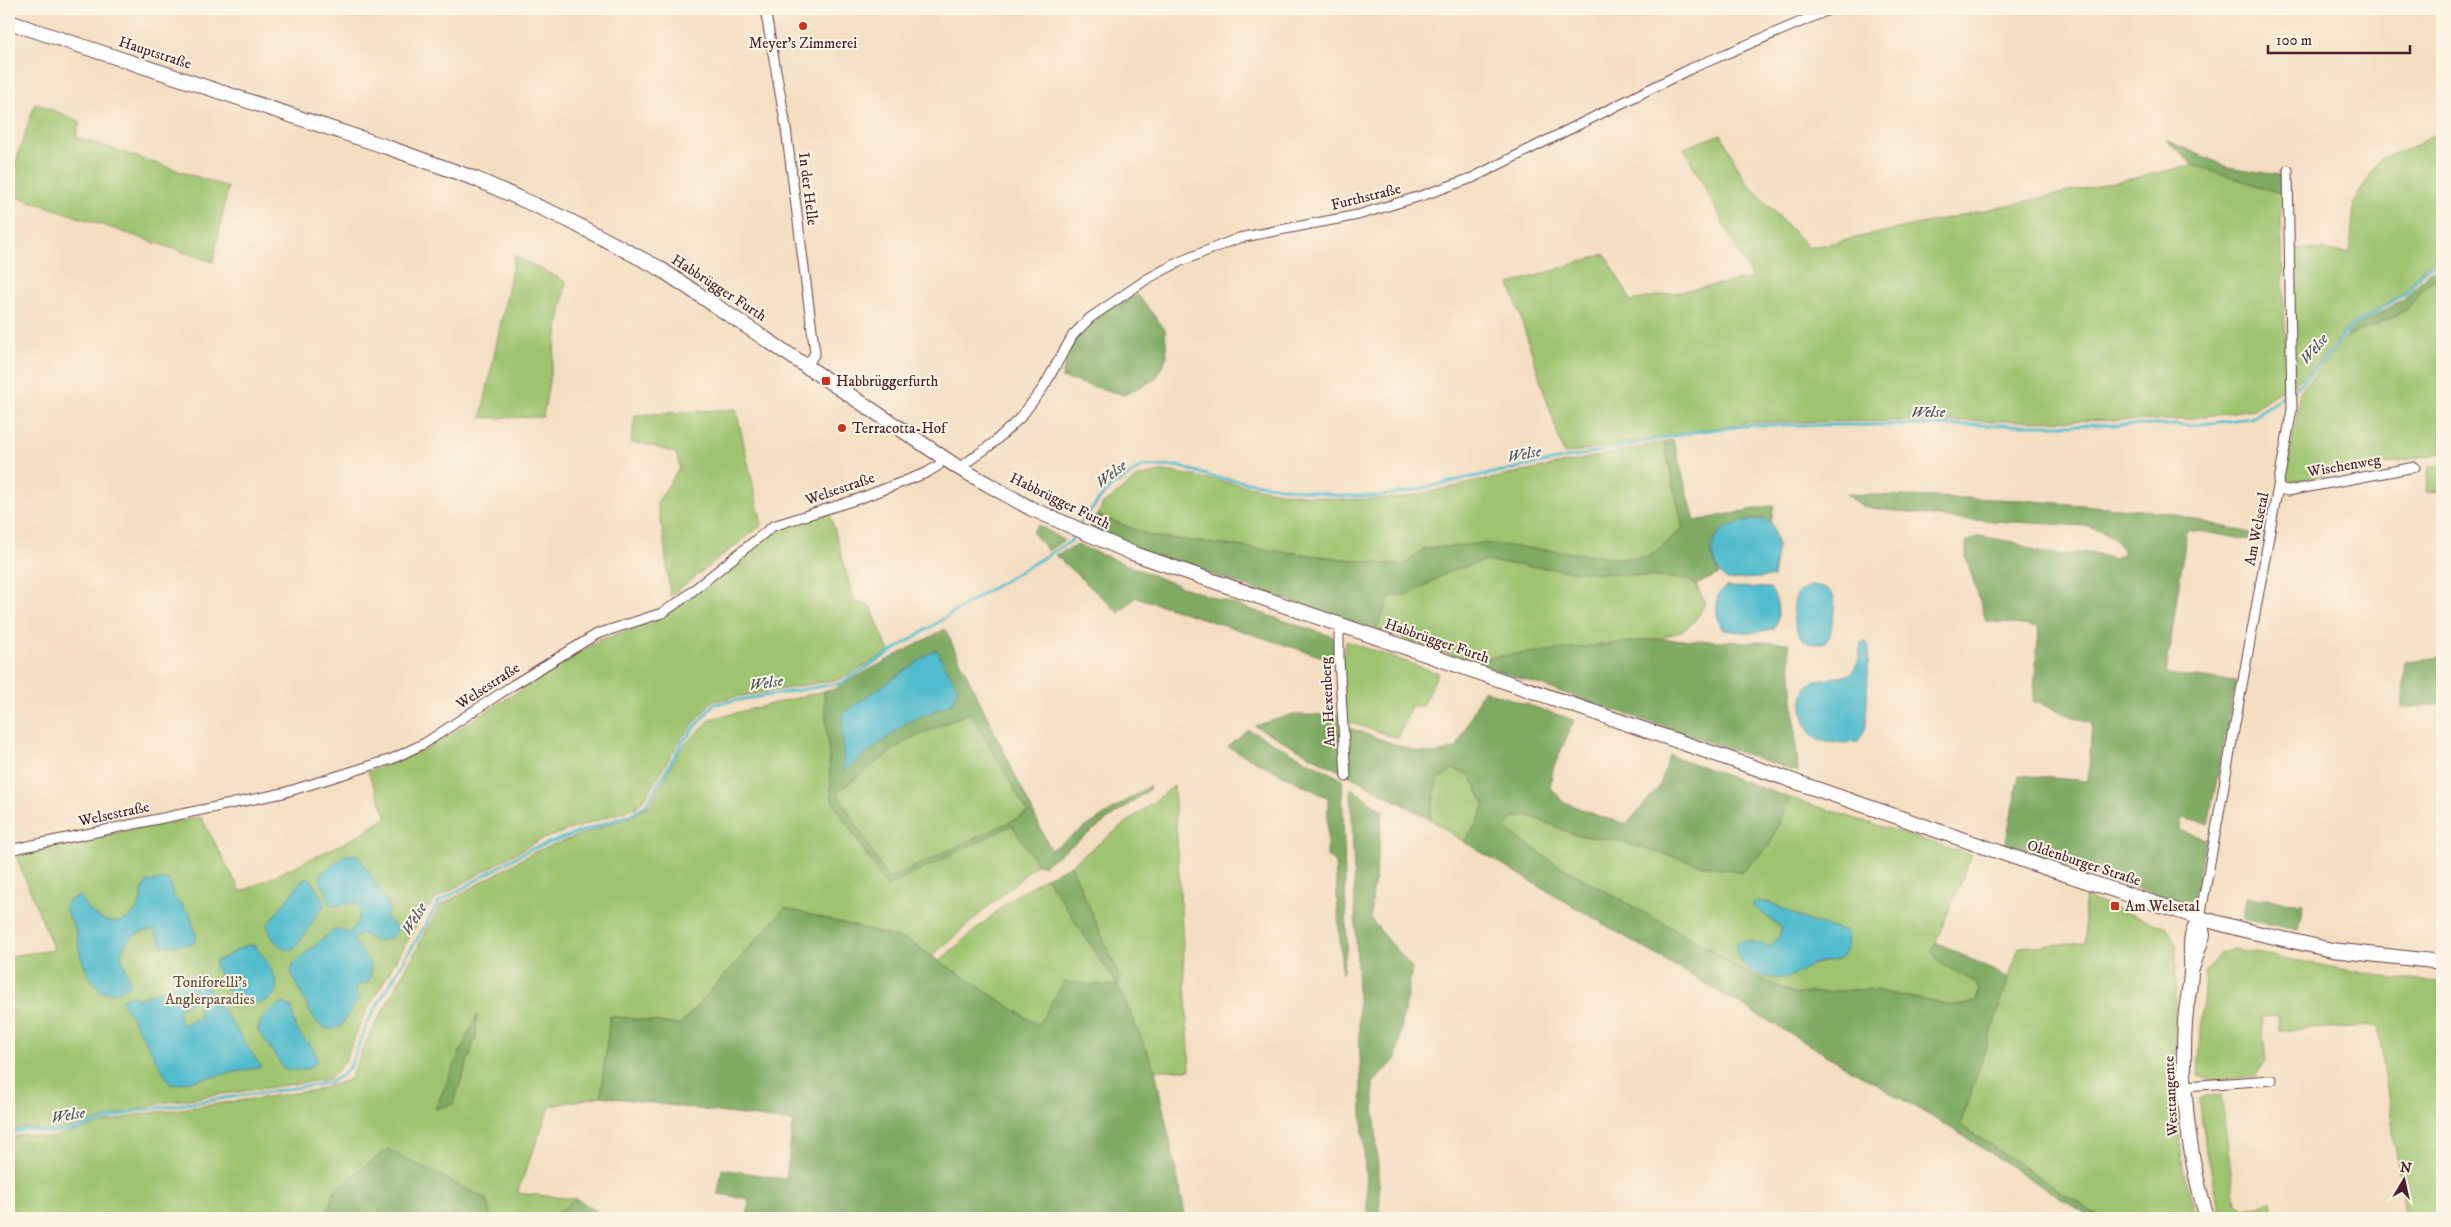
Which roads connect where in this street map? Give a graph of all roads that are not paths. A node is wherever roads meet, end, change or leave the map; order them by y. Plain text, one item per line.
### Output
1 (765, 9) edge
2 (1832, 9) edge
3 (9, 22) edge
4 (291, 115) joint
5 (2288, 170) dead end
6 (806, 368) junction
7 (944, 458) junction
8 (2415, 467) dead end
9 (959, 468) junction
10 (2279, 489) junction
11 (1342, 625) junction
12 (1346, 777) dead end
13 (1867, 806) joint
14 (9, 850) edge
15 (2200, 918) junction
16 (2442, 962) edge
17 (2272, 1080) dead end
18 (2184, 1086) junction
19 (2208, 1218) edge

1 - 6 street, In der Helle
2 - 9 street, Furthstraße
3 - 4 street, Hauptstraße
4 - 6 street, Habbrügger Furth
5 - 10 street, Am Welsetal
6 - 7 street, Habbrügger Furth
7 - 9 street, Habbrügger Furth
7 - 14 street, Welsestraße
8 - 10 street, Wischenweg
9 - 11 street, Habbrügger Furth
10 - 15 street, Am Welsetal
11 - 12 street, Am Hexenberg
11 - 13 street, Habbrügger Furth
13 - 15 street, Oldenburger Straße
15 - 16 street, Oldenburger Straße
15 - 18 street, Westtangente
17 - 18 street
18 - 19 street, Westtangente

